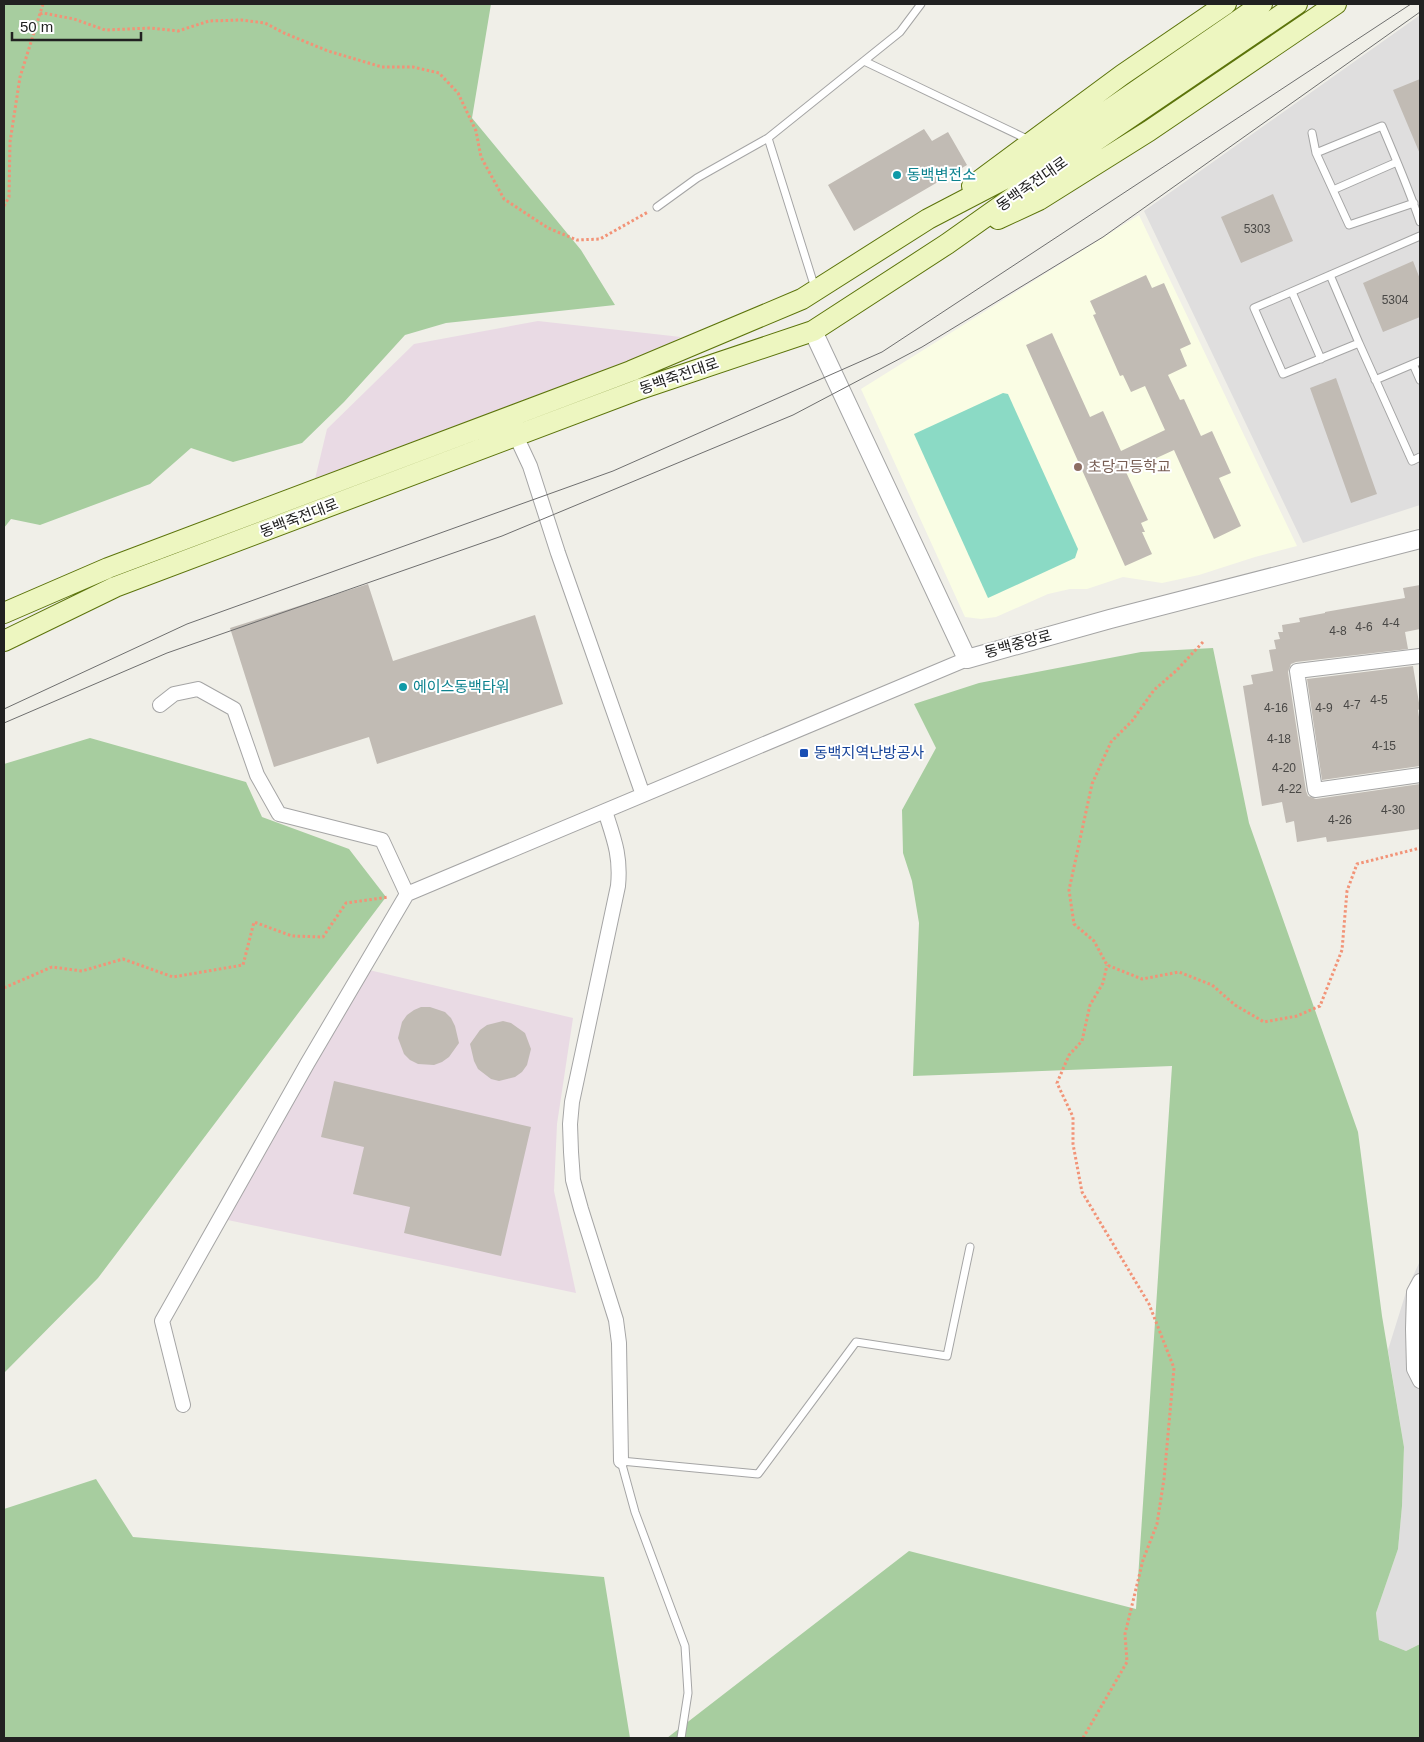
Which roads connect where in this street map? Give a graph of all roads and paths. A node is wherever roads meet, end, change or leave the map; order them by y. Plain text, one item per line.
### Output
1 (43, 4) edge
2 (921, 4) edge
3 (1226, 4) edge
4 (1262, 4) edge
5 (1297, 4) edge
6 (1336, 4) edge
7 (40, 14) junction
8 (864, 60) junction
9 (1312, 133) dead end
10 (768, 138) junction
11 (1031, 141) junction
12 (1316, 153) junction
13 (1397, 162) junction
14 (1332, 190) junction
15 (1414, 203) junction
16 (4, 206) edge
17 (657, 207) joint
18 (928, 219) junction
19 (1420, 222) edge
20 (1420, 236) edge
21 (947, 244) junction
22 (1330, 275) junction
23 (815, 290) junction
24 (1292, 292) junction
25 (813, 331) junction
26 (1359, 343) junction
27 (1321, 359) junction
28 (1417, 363) edge
29 (1375, 380) junction
30 (1420, 380) edge
31 (516, 436) junction
32 (1420, 457) edge
33 (1420, 539) edge
34 (4, 613) edge
35 (4, 641) edge
36 (1204, 642) dead end
37 (1420, 656) edge
38 (967, 658) junction
39 (160, 705) dead end
40 (1420, 775) edge
41 (643, 795) junction
42 (605, 811) junction
43 (1420, 848) edge
44 (407, 894) junction
45 (1107, 965) junction
46 (4, 988) edge
47 (970, 1247) dead end
48 (1420, 1281) edge
49 (1420, 1381) edge
50 (183, 1405) dead end
51 (621, 1461) junction
52 (681, 1738) edge
53 (1083, 1738) edge

1 - 7 path
2 - 8 lane
3 - 11 main road
4 - 18 main road, 동백죽전대로
5 - 21 main road, 동백죽전대로
6 - 21 main road
7 - 16 path
7 - 17 path
8 - 10 lane
8 - 11 lane
9 - 12 lane
10 - 17 lane
10 - 23 lane
11 - 18 main road
12 - 13 lane
12 - 14 lane
13 - 14 lane
13 - 15 lane
14 - 15 lane
15 - 19 lane
18 - 23 main road, 동백죽전대로
20 - 22 lane
21 - 25 main road, 동백죽전대로
22 - 24 lane
22 - 26 lane
23 - 34 main road, 동백죽전대로
24 - 27 lane
24 - 27 lane
25 - 31 main road, 동백죽전대로
25 - 38 street, 동백중앙로
26 - 27 lane
26 - 29 lane
28 - 29 lane
28 - 30 lane
29 - 32 lane
31 - 35 main road, 동백죽전대로
31 - 41 street
33 - 38 street, 동백중앙로
36 - 45 path
37 - 40 street
38 - 41 street
39 - 44 street
41 - 42 street
42 - 44 street
42 - 51 street
43 - 45 path
44 - 46 path
44 - 50 street
45 - 53 path
47 - 51 lane
48 - 49 street
51 - 52 lane

